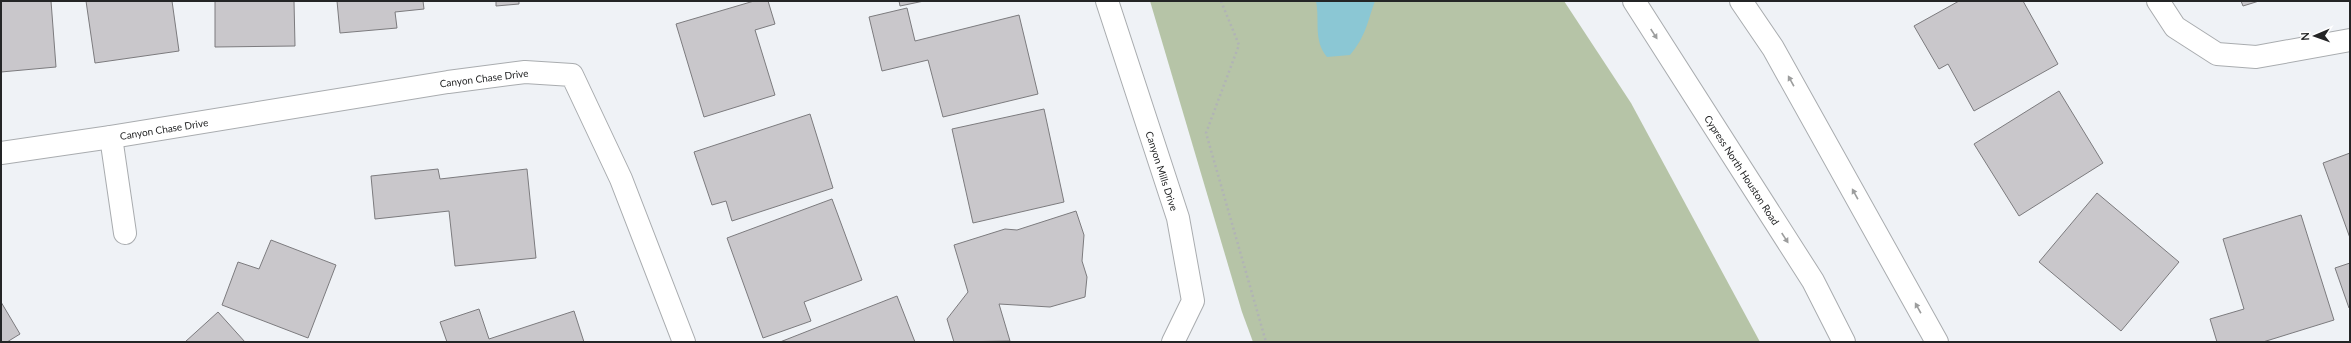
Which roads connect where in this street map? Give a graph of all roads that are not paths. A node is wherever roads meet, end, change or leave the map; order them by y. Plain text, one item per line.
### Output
1 (1107, 1) edge
2 (1634, 1) edge
3 (1742, 1) edge
4 (2158, 1) edge
5 (2350, 40) edge
6 (111, 137) junction
7 (1, 153) edge
8 (125, 233) dead end
9 (684, 342) edge
10 (1173, 342) edge
11 (1844, 342) edge
12 (1937, 342) edge

1 - 10 street, Canyon Mills Drive
2 -> 11 street, Cypress North Houston Road
12 -> 3 street
4 - 5 street
6 - 7 street, Canyon Chase Drive
6 - 8 street, Canyon Chase Drive
6 - 9 street, Canyon Chase Drive

